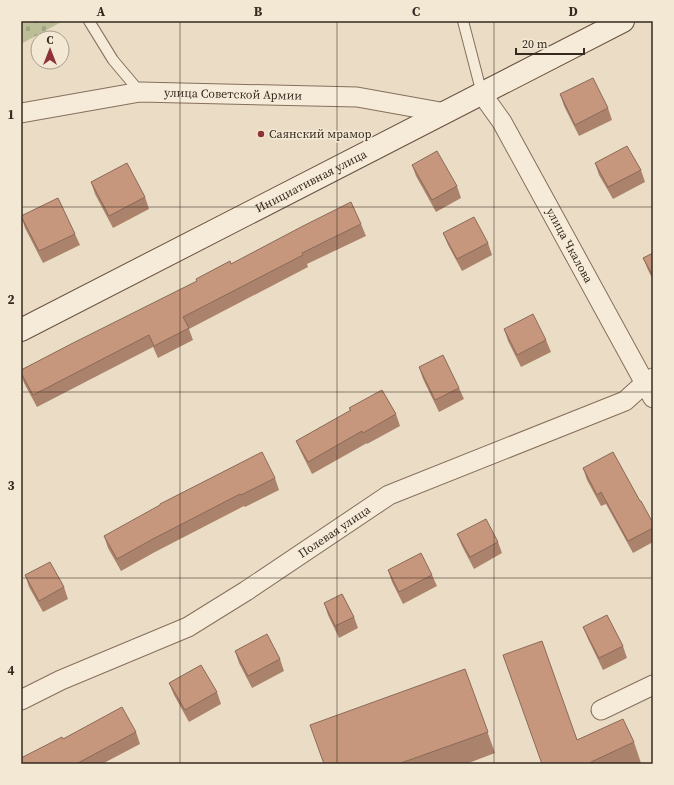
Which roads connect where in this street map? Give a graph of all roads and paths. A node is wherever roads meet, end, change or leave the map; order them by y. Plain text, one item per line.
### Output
1 (89, 21) edge
2 (463, 21) edge
3 (623, 21) edge
4 (140, 92) junction
5 (482, 94) junction
6 (21, 113) edge
7 (446, 113) junction
8 (21, 330) edge
9 (650, 386) edge
10 (653, 685) edge
11 (21, 700) edge
12 (601, 710) dead end

1 - 4 lane
2 - 5 lane
3 - 5 street, Инициативная улица
4 - 6 street, улица Советской Армии
4 - 7 street, улица Советской Армии
5 - 7 street, Инициативная улица
5 - 9 street, улица Чкалова
7 - 8 street, Инициативная улица
9 - 11 street, Полевая улица
10 - 12 street

